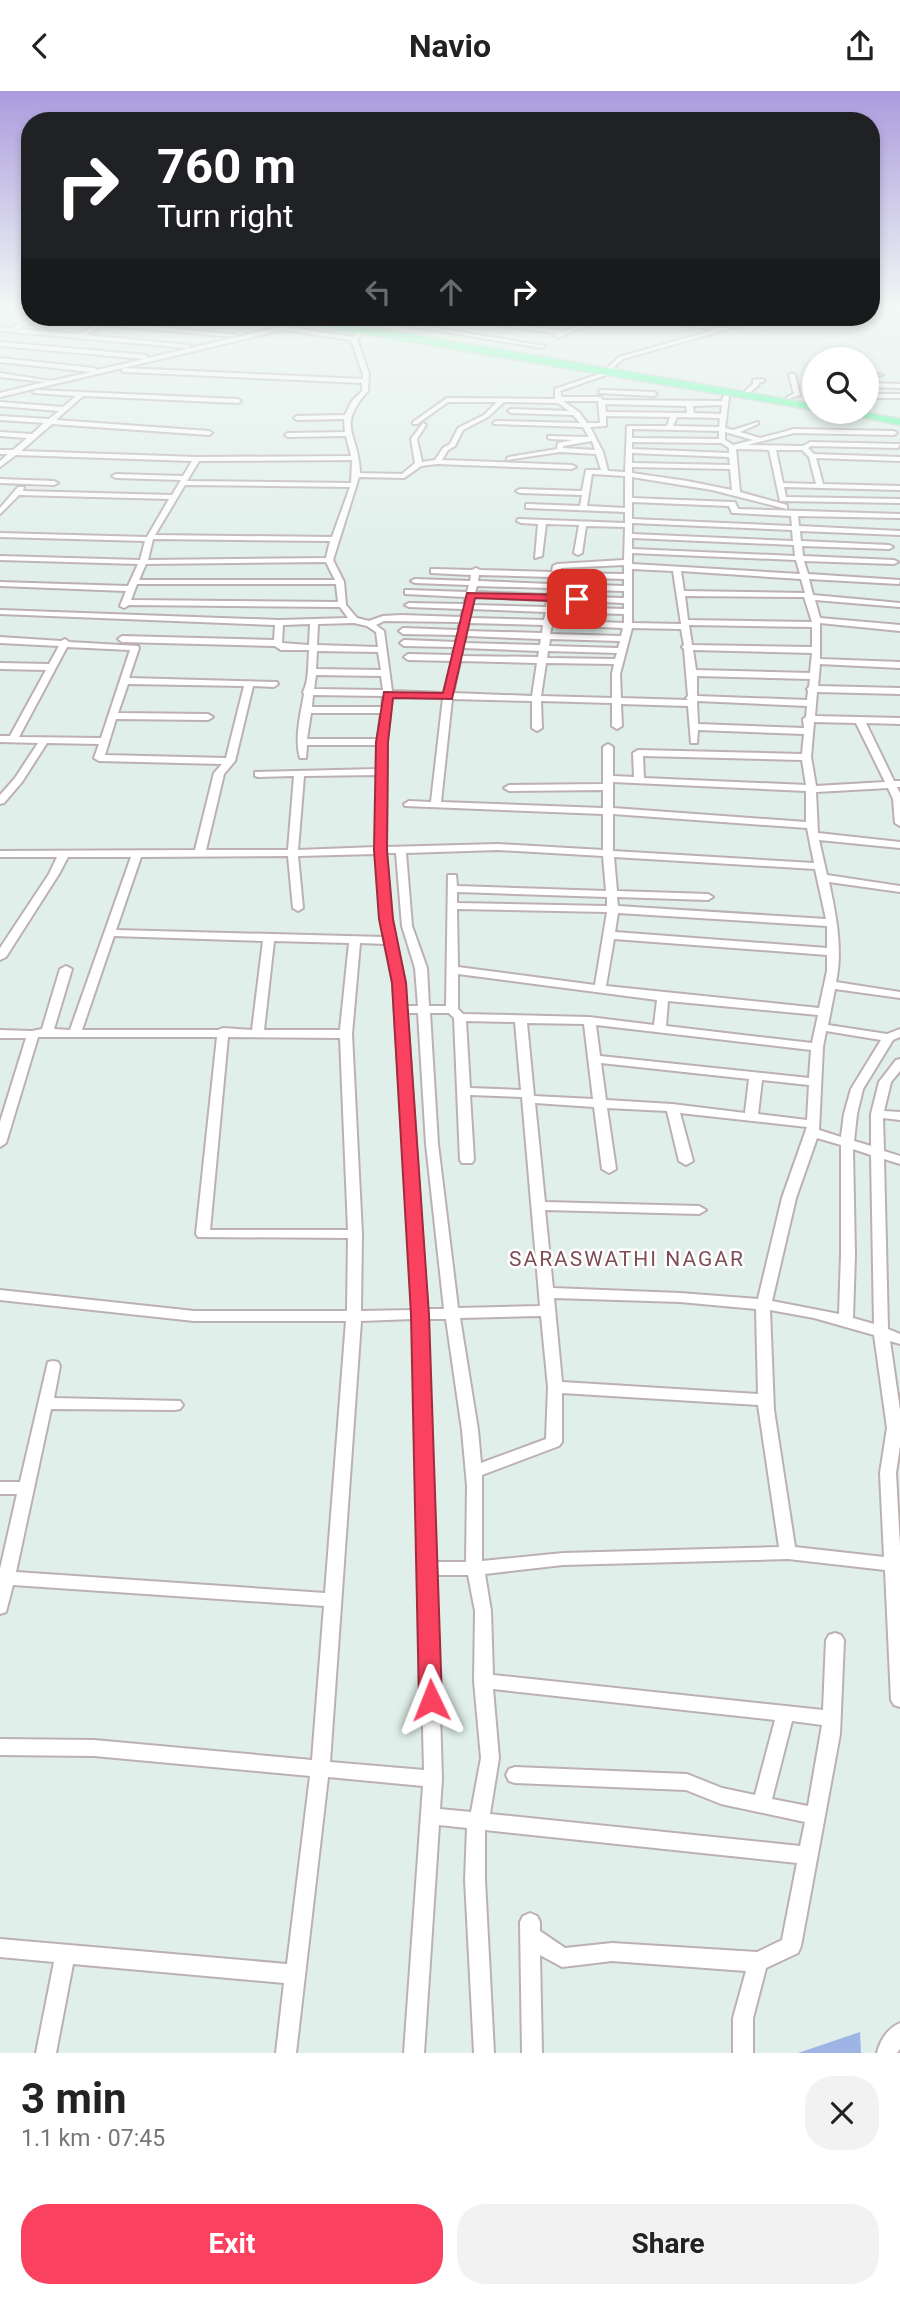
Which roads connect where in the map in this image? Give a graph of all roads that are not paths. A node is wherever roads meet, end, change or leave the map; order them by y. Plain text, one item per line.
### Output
1 (79, 397) edge
2 (122, 397) edge
3 (358, 397) edge
4 (558, 397) edge
5 (601, 397) junction
6 (609, 397) edge
7 (654, 397) edge
8 (768, 397) edge
9 (781, 397) edge
10 (793, 397) edge
11 (789, 398) junction
12 (558, 400) junction
13 (238, 401) dead end
14 (502, 401) junction
15 (802, 401) edge
16 (642, 402) junction
17 (802, 402) edge
18 (654, 403) junction
19 (0, 404) edge
20 (689, 404) junction
21 (64, 409) junction
22 (511, 411) dead end
23 (578, 413) junction
24 (603, 414) junction
25 (641, 415) junction
26 (674, 415) junction
27 (691, 415) junction
28 (346, 417) junction
29 (723, 417) junction
30 (879, 417) edge
31 (0, 418) edge
32 (297, 418) dead end
33 (879, 421) edge
34 (46, 422) junction
35 (496, 423) dead end
36 (756, 423) dead end
37 (585, 425) junction
38 (604, 425) junction
39 (899, 426) edge
40 (629, 427) junction
41 (669, 428) junction
42 (722, 429) junction
43 (734, 432) junction
44 (209, 433) dead end
45 (0, 434) edge
46 (349, 434) junction
47 (288, 435) dead end
48 (31, 436) junction
49 (550, 437) dead end
50 (594, 439) junction
51 (758, 439) junction
52 (629, 440) junction
53 (722, 442) junction
54 (772, 448) junction
55 (804, 448) junction
56 (899, 449) edge
57 (523, 450) dead end
58 (561, 450) junction
59 (629, 451) junction
60 (732, 451) junction
61 (0, 452) edge
62 (547, 452) junction
63 (600, 452) junction
64 (13, 453) junction
65 (812, 456) junction
66 (518, 457) junction
67 (353, 458) junction
68 (197, 459) junction
69 (900, 459) edge
70 (437, 462) junction
71 (485, 463) junction
72 (419, 464) junction
73 (0, 465) edge
74 (630, 465) junction
75 (546, 466) junction
76 (572, 467) dead end
77 (734, 467) junction
78 (605, 473) junction
79 (116, 475) dead end
80 (630, 475) junction
81 (354, 480) junction
82 (0, 481) edge
83 (184, 481) junction
84 (26, 482) junction
85 (54, 483) dead end
86 (780, 485) junction
87 (820, 487) junction
88 (900, 488) edge
89 (520, 491) dead end
90 (547, 492) junction
91 (584, 493) junction
92 (736, 493) junction
93 (14, 496) junction
94 (175, 497) junction
95 (0, 499) edge
96 (629, 500) junction
97 (900, 501) edge
98 (529, 506) dead end
99 (787, 507) junction
100 (583, 509) junction
101 (629, 510) junction
102 (735, 511) junction
103 (0, 512) edge
104 (900, 516) edge
105 (521, 521) dead end
106 (542, 522) junction
107 (629, 523) junction
108 (583, 524) junction
109 (726, 525) junction
110 (795, 529) junction
111 (886, 533) junction
112 (900, 533) edge
113 (0, 535) edge
114 (629, 536) junction
115 (150, 538) junction
116 (334, 539) junction
117 (797, 544) junction
118 (889, 547) junction
119 (629, 551) junction
120 (578, 553) dead end
121 (538, 556) dead end
122 (799, 557) junction
123 (0, 558) edge
124 (329, 560) junction
125 (144, 562) junction
126 (894, 562) junction
127 (629, 564) junction
128 (677, 569) junction
129 (434, 571) dead end
130 (556, 575) junction
131 (475, 576) junction
132 (804, 576) junction
133 (628, 577) junction
134 (415, 581) dead end
135 (340, 582) junction
136 (900, 582) edge
137 (0, 584) edge
138 (134, 586) junction
139 (554, 586) junction
140 (628, 589) junction
141 (408, 592) dead end
142 (680, 593) junction
143 (471, 595) junction
144 (808, 596) junction
145 (552, 597) junction
146 (628, 601) junction
147 (126, 602) junction
148 (409, 604) dead end
149 (165, 605) junction
150 (342, 605) junction
151 (900, 605) edge
152 (468, 607) junction
153 (550, 611) junction
154 (0, 612) edge
155 (628, 612) junction
156 (120, 616) junction
157 (159, 619) junction
158 (354, 620) junction
159 (465, 620) junction
160 (314, 622) junction
161 (548, 622) junction
162 (279, 623) junction
163 (815, 623) junction
164 (370, 624) junction
165 (684, 624) junction
166 (628, 626) junction
167 (900, 628) edge
168 (403, 631) dead end
169 (462, 633) junction
170 (546, 635) junction
171 (122, 639) dead end
172 (625, 639) junction
173 (0, 641) edge
174 (65, 642) junction
175 (278, 643) junction
176 (404, 643) dead end
177 (459, 645) junction
178 (544, 647) junction
179 (686, 647) junction
180 (312, 648) junction
181 (383, 650) junction
182 (623, 651) junction
183 (815, 656) junction
184 (408, 657) dead end
185 (456, 658) junction
186 (542, 660) junction
187 (620, 662) junction
188 (900, 665) edge
189 (0, 666) edge
190 (49, 667) junction
191 (312, 672) junction
192 (386, 673) junction
193 (692, 673) junction
194 (123, 681) junction
195 (811, 682) junction
196 (248, 684) junction
197 (274, 684) dead end
198 (900, 691) edge
199 (307, 692) junction
200 (388, 694) junction
201 (448, 696) junction
202 (536, 698) junction
203 (618, 700) junction
204 (691, 701) junction
205 (810, 703) junction
206 (305, 710) junction
207 (386, 710) junction
208 (112, 716) junction
209 (208, 717) dead end
210 (860, 721) junction
211 (900, 721) edge
212 (807, 725) junction
213 (617, 726) dead end
214 (693, 727) junction
215 (537, 728) dead end
216 (0, 739) edge
217 (13, 739) junction
218 (104, 741) junction
219 (694, 741) dead end
220 (43, 742) junction
221 (302, 742) junction
222 (382, 742) junction
223 (608, 747) dead end
224 (303, 756) dead end
225 (806, 757) junction
226 (230, 761) junction
227 (383, 772) junction
228 (299, 773) junction
229 (258, 774) dead end
230 (639, 781) junction
231 (608, 783) junction
232 (896, 785) edge
233 (811, 787) junction
234 (509, 788) dead end
235 (0, 801) edge
236 (436, 803) junction
237 (409, 804) dead end
238 (609, 811) junction
239 (900, 823) edge
240 (812, 830) junction
241 (900, 830) edge
242 (899, 845) edge
243 (401, 849) junction
244 (380, 850) junction
245 (608, 851) junction
246 (137, 853) junction
247 (200, 853) junction
248 (293, 853) junction
249 (0, 854) edge
250 (64, 854) junction
251 (821, 872) junction
252 (900, 889) edge
253 (611, 891) junction
254 (708, 897) dead end
255 (454, 906) junction
256 (298, 908) dead end
257 (613, 909) junction
258 (832, 923) junction
259 (108, 933) junction
260 (611, 935) junction
261 (269, 937) junction
262 (355, 941) junction
263 (391, 941) junction
264 (832, 953) junction
265 (0, 957) edge
266 (66, 969) dead end
267 (454, 970) junction
268 (831, 985) junction
269 (600, 990) junction
270 (900, 995) edge
271 (663, 997) junction
272 (401, 1009) junction
273 (425, 1010) junction
274 (823, 1012) junction
275 (456, 1014) junction
276 (521, 1018) junction
277 (589, 1021) junction
278 (821, 1027) junction
279 (660, 1029) junction
280 (223, 1032) junction
281 (75, 1033) junction
282 (257, 1033) junction
283 (0, 1034) edge
284 (40, 1034) junction
285 (346, 1034) junction
286 (894, 1035) edge
287 (817, 1047) junction
288 (594, 1059) junction
289 (900, 1063) edge
290 (756, 1076) junction
291 (813, 1082) junction
292 (463, 1091) junction
293 (529, 1096) junction
294 (599, 1102) junction
295 (672, 1108) junction
296 (877, 1114) junction
297 (751, 1116) junction
298 (900, 1116) edge
299 (812, 1128) junction
300 (846, 1142) junction
301 (0, 1143) edge
302 (878, 1154) junction
303 (467, 1160) dead end
304 (900, 1160) edge
305 (686, 1161) dead end
306 (608, 1169) dead end
307 (540, 1206) junction
308 (699, 1210) dead end
309 (355, 1234) junction
310 (545, 1293) junction
311 (0, 1295) edge
312 (764, 1303) junction
313 (547, 1311) junction
314 (452, 1314) junction
315 (420, 1315) junction
316 (354, 1316) junction
317 (846, 1323) junction
318 (881, 1331) junction
319 (900, 1339) edge
320 (53, 1366) dead end
321 (555, 1387) junction
322 (765, 1400) junction
323 (45, 1403) junction
324 (175, 1405) dead end
325 (897, 1429) edge
326 (473, 1472) junction
327 (25, 1488) junction
328 (0, 1489) edge
329 (896, 1531) edge
330 (789, 1553) junction
331 (891, 1563) junction
332 (476, 1568) junction
333 (427, 1569) junction
334 (8, 1578) junction
335 (334, 1600) junction
336 (0, 1607) edge
337 (835, 1640) dead end
338 (899, 1650) edge
339 (483, 1681) junction
340 (900, 1700) edge
341 (786, 1712) junction
342 (831, 1718) junction
343 (0, 1747) edge
344 (320, 1771) junction
345 (515, 1775) dead end
346 (433, 1779) junction
347 (762, 1803) junction
348 (430, 1816) junction
349 (816, 1816) junction
350 (476, 1821) junction
351 (809, 1856) junction
352 (0, 1948) edge
353 (65, 1955) junction
354 (758, 1962) junction
355 (295, 1974) junction
356 (900, 2033) edge
357 (46, 2053) edge
358 (286, 2053) edge
359 (414, 2053) edge
360 (484, 2053) edge
361 (532, 2053) edge
362 (743, 2053) edge
363 (887, 2053) edge

1 - 21 street
2 - 13 street
3 - 28 street
4 - 12 street
5 - 6 street
5 - 12 street
5 - 16 street
5 - 24 street
7 - 18 street
8 - 17 highway
9 - 11 highway
10 - 11 street
11 - 15 highway
12 - 14 street
12 - 23 street
14 - 70 street
14 - 72 street
16 - 18 street
16 - 25 street
18 - 20 street
19 - 21 street
20 - 27 street
20 - 29 street
21 - 34 street
22 - 23 street
23 - 37 street
24 - 25 street
24 - 38 street
25 - 26 street
26 - 27 street
26 - 41 street
27 - 29 street
28 - 32 street
28 - 46 street
29 - 42 street
30 - 39 highway
31 - 34 street
33 - 39 highway
34 - 44 street
34 - 48 street
35 - 37 street
36 - 43 street
37 - 38 street
37 - 50 street
38 - 40 street
39 - 51 street
39 - 56 street
40 - 41 street
40 - 52 street
41 - 42 street
42 - 43 street
42 - 53 street
43 - 51 street
45 - 48 street
46 - 47 street
46 - 67 street
48 - 64 street
49 - 50 street
50 - 58 street
50 - 63 street
51 - 60 street
52 - 53 street
52 - 59 street
53 - 60 street
54 - 55 street
54 - 60 street
54 - 86 street
55 - 56 street
55 - 65 street
57 - 66 street
58 - 62 street
58 - 63 street
59 - 60 street
59 - 74 street
60 - 77 street
61 - 64 street
62 - 66 street
62 - 75 street
63 - 78 street
64 - 68 street
64 - 73 street
65 - 69 street
65 - 87 street
66 - 71 street
67 - 68 street
67 - 81 street
68 - 83 street
70 - 71 street
70 - 72 street
71 - 75 street
72 - 81 street
74 - 77 street
74 - 80 street
75 - 76 street
75 - 90 street
77 - 92 street
78 - 80 street
78 - 91 street
79 - 83 street
80 - 92 street
80 - 96 street
81 - 83 street
81 - 116 street
82 - 84 street
83 - 94 street
84 - 85 street
84 - 93 street
86 - 87 street
86 - 99 street
87 - 88 street
89 - 90 street
90 - 91 street
91 - 100 street
92 - 99 street
93 - 94 street
93 - 95 street
93 - 103 street
94 - 115 street
96 - 101 street
96 - 102 street
97 - 99 street
98 - 100 street
99 - 102 street
99 - 104 street
99 - 110 street
100 - 101 street
101 - 107 street
102 - 109 street
105 - 106 street
106 - 108 street
106 - 121 street
107 - 108 street
107 - 109 street
107 - 114 street
108 - 120 street
109 - 110 street
110 - 111 street
110 - 117 street
111 - 112 street
111 - 118 street
113 - 115 street
114 - 117 street
114 - 119 street
115 - 116 street
115 - 125 street
116 - 124 street
117 - 118 street
117 - 122 street
118 - 126 street
119 - 122 street
119 - 127 street
122 - 126 street
122 - 132 street
123 - 125 street
124 - 125 street
124 - 135 street
125 - 138 street
126 - 136 street
127 - 128 street
127 - 130 street
127 - 133 street
128 - 132 street
128 - 142 street
129 - 131 street
130 - 131 street
130 - 133 street
130 - 139 street
131 - 134 street
131 - 139 street
131 - 143 street
132 - 136 street
132 - 144 street
133 - 140 street
135 - 138 street
135 - 150 street
137 - 138 street
138 - 147 street
139 - 140 street
139 - 145 street
140 - 146 street
141 - 143 street
142 - 144 street
142 - 165 street
143 - 145 street
143 - 152 street
144 - 151 street
144 - 163 street
145 - 146 street
145 - 153 street
146 - 155 street
147 - 149 street
147 - 156 street
148 - 152 street
149 - 150 street
149 - 157 street
150 - 158 street
152 - 153 street
152 - 159 street
153 - 155 street
153 - 161 street
154 - 156 street
155 - 166 street
156 - 157 street
157 - 162 street
158 - 160 street
158 - 164 street
159 - 161 street
159 - 164 street
159 - 169 street
160 - 162 street
160 - 180 street
161 - 166 street
161 - 170 street
162 - 175 street
163 - 165 street
163 - 167 street
163 - 183 street
164 - 181 street
165 - 166 street
165 - 179 street
166 - 172 street
168 - 169 street
169 - 170 street
169 - 177 street
170 - 172 street
170 - 178 street
171 - 175 street
172 - 182 street
173 - 174 street
174 - 190 street
174 - 194 street
175 - 180 street
176 - 177 street
177 - 178 street
177 - 185 street
178 - 182 street
178 - 186 street
179 - 183 street
179 - 193 street
180 - 181 street
180 - 191 street
181 - 192 street
182 - 187 street
183 - 188 street
183 - 195 street
184 - 185 street
185 - 186 street
185 - 201 street
186 - 187 street
186 - 202 street
187 - 203 street
189 - 190 street
190 - 217 street
191 - 192 street
191 - 199 street
192 - 200 street
193 - 195 street
193 - 204 street
194 - 196 street
194 - 208 street
195 - 198 street
195 - 205 street
196 - 197 street
196 - 226 street
199 - 200 street
199 - 206 street
200 - 201 street
200 - 207 street
201 - 202 street
201 - 236 street
202 - 203 street
202 - 215 street
203 - 204 street
203 - 213 street
204 - 205 street
204 - 214 street
205 - 212 street
206 - 207 street
206 - 221 street
207 - 222 street
208 - 209 street
208 - 218 street
210 - 211 street
210 - 212 street
210 - 232 street
212 - 214 street
212 - 225 street
214 - 219 street
216 - 217 street
217 - 220 street
218 - 220 street
218 - 226 street
220 - 235 street
221 - 222 street
221 - 224 street
222 - 227 street
223 - 231 street
225 - 230 street
225 - 233 street
226 - 247 street
227 - 228 street
227 - 244 street
228 - 229 street
228 - 248 street
230 - 231 street
230 - 233 street
231 - 234 street
231 - 238 street
232 - 233 street
232 - 239 street
233 - 240 street
236 - 237 street
236 - 238 street
238 - 240 street
238 - 245 street
240 - 242 street
240 - 251 street
241 - 242 street
243 - 244 street
243 - 245 street
243 - 273 street
244 - 248 street
244 - 263 street
245 - 251 street
245 - 253 street
246 - 247 street
246 - 250 street
246 - 259 street
247 - 248 street
248 - 256 street
249 - 250 street
250 - 265 street
251 - 252 street
251 - 258 street
253 - 254 street
253 - 255 street
253 - 257 street
255 - 257 street
255 - 267 street
257 - 258 street
257 - 260 street
258 - 264 street
259 - 261 street
259 - 281 street
260 - 264 street
260 - 269 street
261 - 262 street
261 - 282 street
262 - 263 street
262 - 285 street
263 - 272 street
264 - 268 street
266 - 284 street
267 - 269 street
267 - 275 street
268 - 270 street
268 - 274 street
269 - 271 street
271 - 274 street
271 - 279 street
272 - 273 street
272 - 315 street
273 - 275 street
273 - 314 street
274 - 278 street
275 - 276 street
275 - 292 street
276 - 277 street
276 - 293 street
277 - 279 street
277 - 288 street
278 - 286 street
278 - 287 street
279 - 287 street
280 - 281 street
280 - 282 street
280 - 309 street
281 - 284 street
282 - 285 street
283 - 284 street
284 - 301 street
285 - 309 street
286 - 300 street
287 - 291 street
288 - 290 street
288 - 294 street
289 - 296 street
290 - 291 street
290 - 297 street
291 - 299 street
292 - 293 street
292 - 303 street
293 - 294 street
293 - 307 street
294 - 295 street
294 - 306 street
295 - 297 street
295 - 305 street
296 - 298 street
296 - 302 street
297 - 299 street
299 - 300 street
299 - 312 street
300 - 302 street
300 - 317 street
302 - 304 street
302 - 318 street
307 - 308 street
307 - 310 street
309 - 316 street
310 - 312 street
310 - 313 street
311 - 316 street
312 - 317 street
312 - 322 street
313 - 314 street
313 - 321 street
314 - 315 street
314 - 326 street
315 - 316 street
315 - 333 street
316 - 335 street
317 - 318 street
318 - 319 street
318 - 325 street
320 - 323 street
321 - 322 street
321 - 326 street
322 - 330 street
323 - 324 street
323 - 327 street
325 - 329 street
326 - 332 street
327 - 328 street
327 - 334 street
329 - 331 street
330 - 331 street
330 - 332 street
331 - 338 street
332 - 333 street
332 - 339 street
333 - 346 street
334 - 335 street
334 - 336 street
335 - 344 street
337 - 342 street
338 - 340 street
339 - 341 street
339 - 350 street
341 - 342 street
341 - 347 street
342 - 349 street
343 - 344 street
344 - 346 street
344 - 355 street
345 - 347 street
346 - 348 street
347 - 349 street
348 - 350 street
348 - 359 street
349 - 351 street
350 - 351 street
350 - 360 street
351 - 354 street
352 - 353 street
353 - 355 street
353 - 357 street
354 - 361 street
354 - 362 street
355 - 358 street
356 - 363 street

